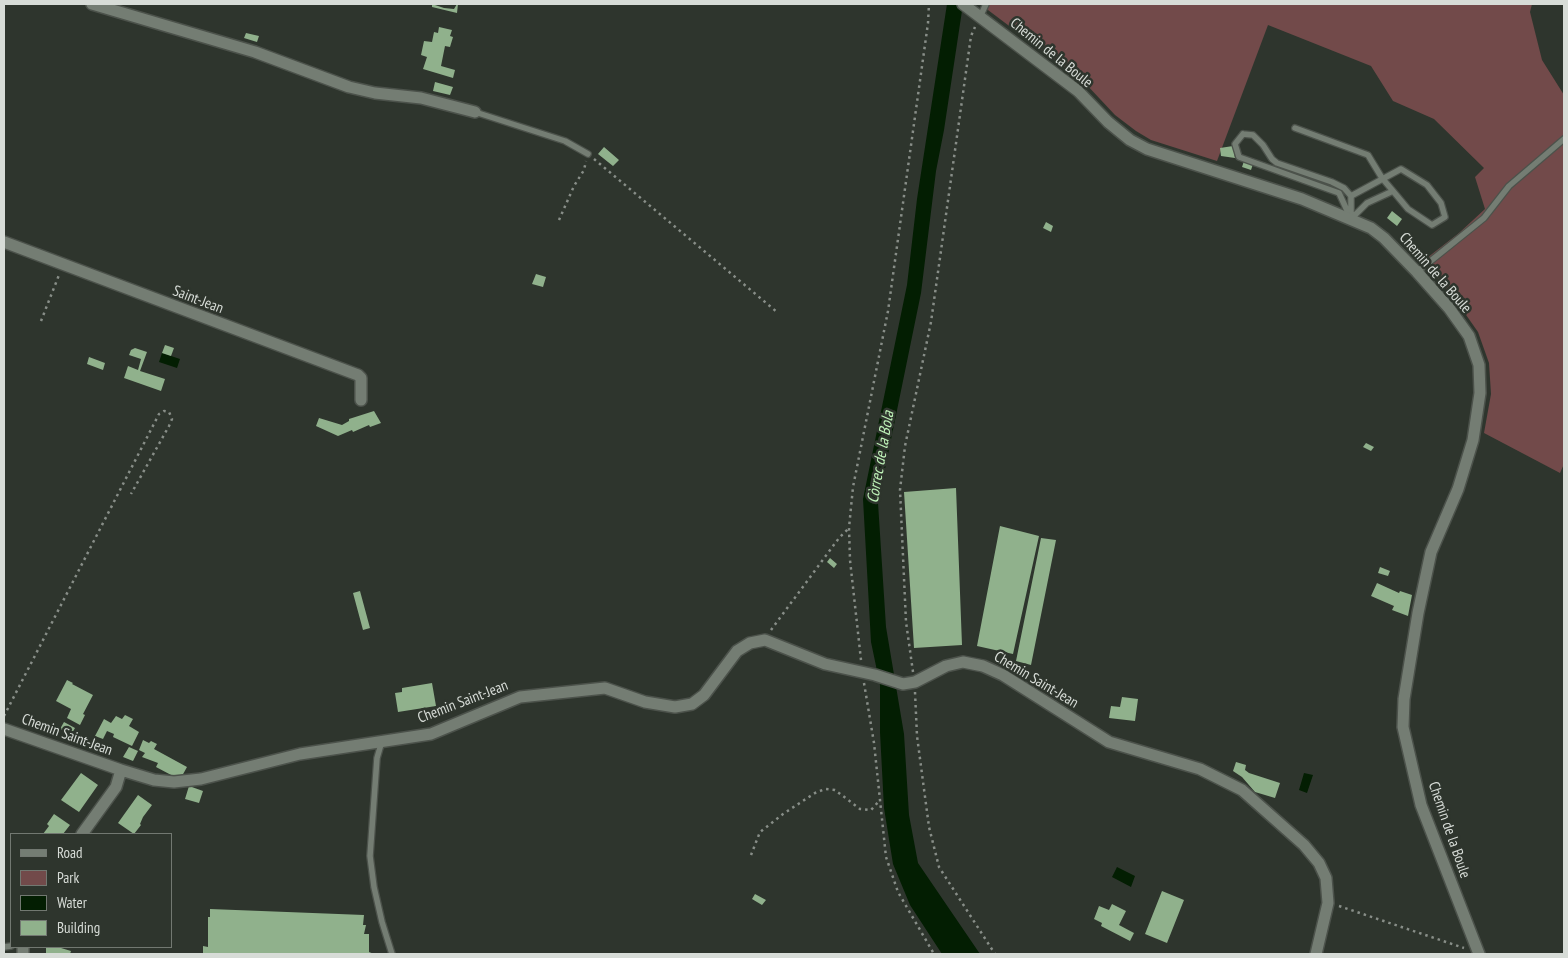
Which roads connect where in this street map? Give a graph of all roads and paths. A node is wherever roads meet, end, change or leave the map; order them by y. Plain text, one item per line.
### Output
1 (92, 4) edge
2 (929, 4) edge
3 (964, 4) edge
4 (986, 4) edge
5 (978, 15) junction
6 (475, 112) joint
7 (1295, 128) dead end
8 (1564, 139) edge
9 (588, 154) junction
10 (1382, 178) junction
11 (1392, 192) junction
12 (1351, 196) junction
13 (1351, 219) junction
14 (559, 220) dead end
15 (4, 242) edge
16 (63, 265) junction
17 (1417, 272) junction
18 (777, 312) dead end
19 (42, 321) dead end
20 (361, 400) dead end
21 (131, 494) dead end
22 (849, 528) junction
23 (765, 640) junction
24 (862, 673) junction
25 (915, 682) junction
26 (4, 716) edge
27 (4, 728) edge
28 (382, 742) junction
29 (121, 770) junction
30 (880, 800) junction
31 (83, 833) edge
32 (751, 855) dead end
33 (1328, 903) junction
34 (1479, 953) edge
35 (392, 954) edge
36 (934, 954) edge
37 (995, 954) edge
38 (1316, 954) edge

1 - 6 street
2 - 22 path
3 - 5 street, Chemin de la Boule
4 - 5 lane
5 - 13 street, Chemin de la Boule
5 - 25 path
6 - 9 lane
7 - 10 lane
8 - 17 lane
9 - 14 path
9 - 18 path
10 - 11 lane
10 - 11 lane
10 - 12 lane
11 - 13 lane
12 - 13 lane
12 - 13 lane
13 - 17 street, Chemin de la Boule
15 - 16 street, Saint-Jean
16 - 19 path
16 - 20 street, Saint-Jean
17 - 34 street, Chemin de la Boule
21 - 26 path
22 - 23 path
22 - 24 path
23 - 24 street, Chemin Saint-Jean
23 - 28 street, Chemin Saint-Jean
24 - 25 street, Chemin Saint-Jean
24 - 30 path
25 - 33 street, Chemin Saint-Jean
25 - 37 path
27 - 29 street, Chemin Saint-Jean
28 - 29 street, Chemin Saint-Jean
28 - 35 lane
29 - 31 street
30 - 32 path
30 - 36 path
33 - 34 path
33 - 38 street, Chemin Saint-Jean

